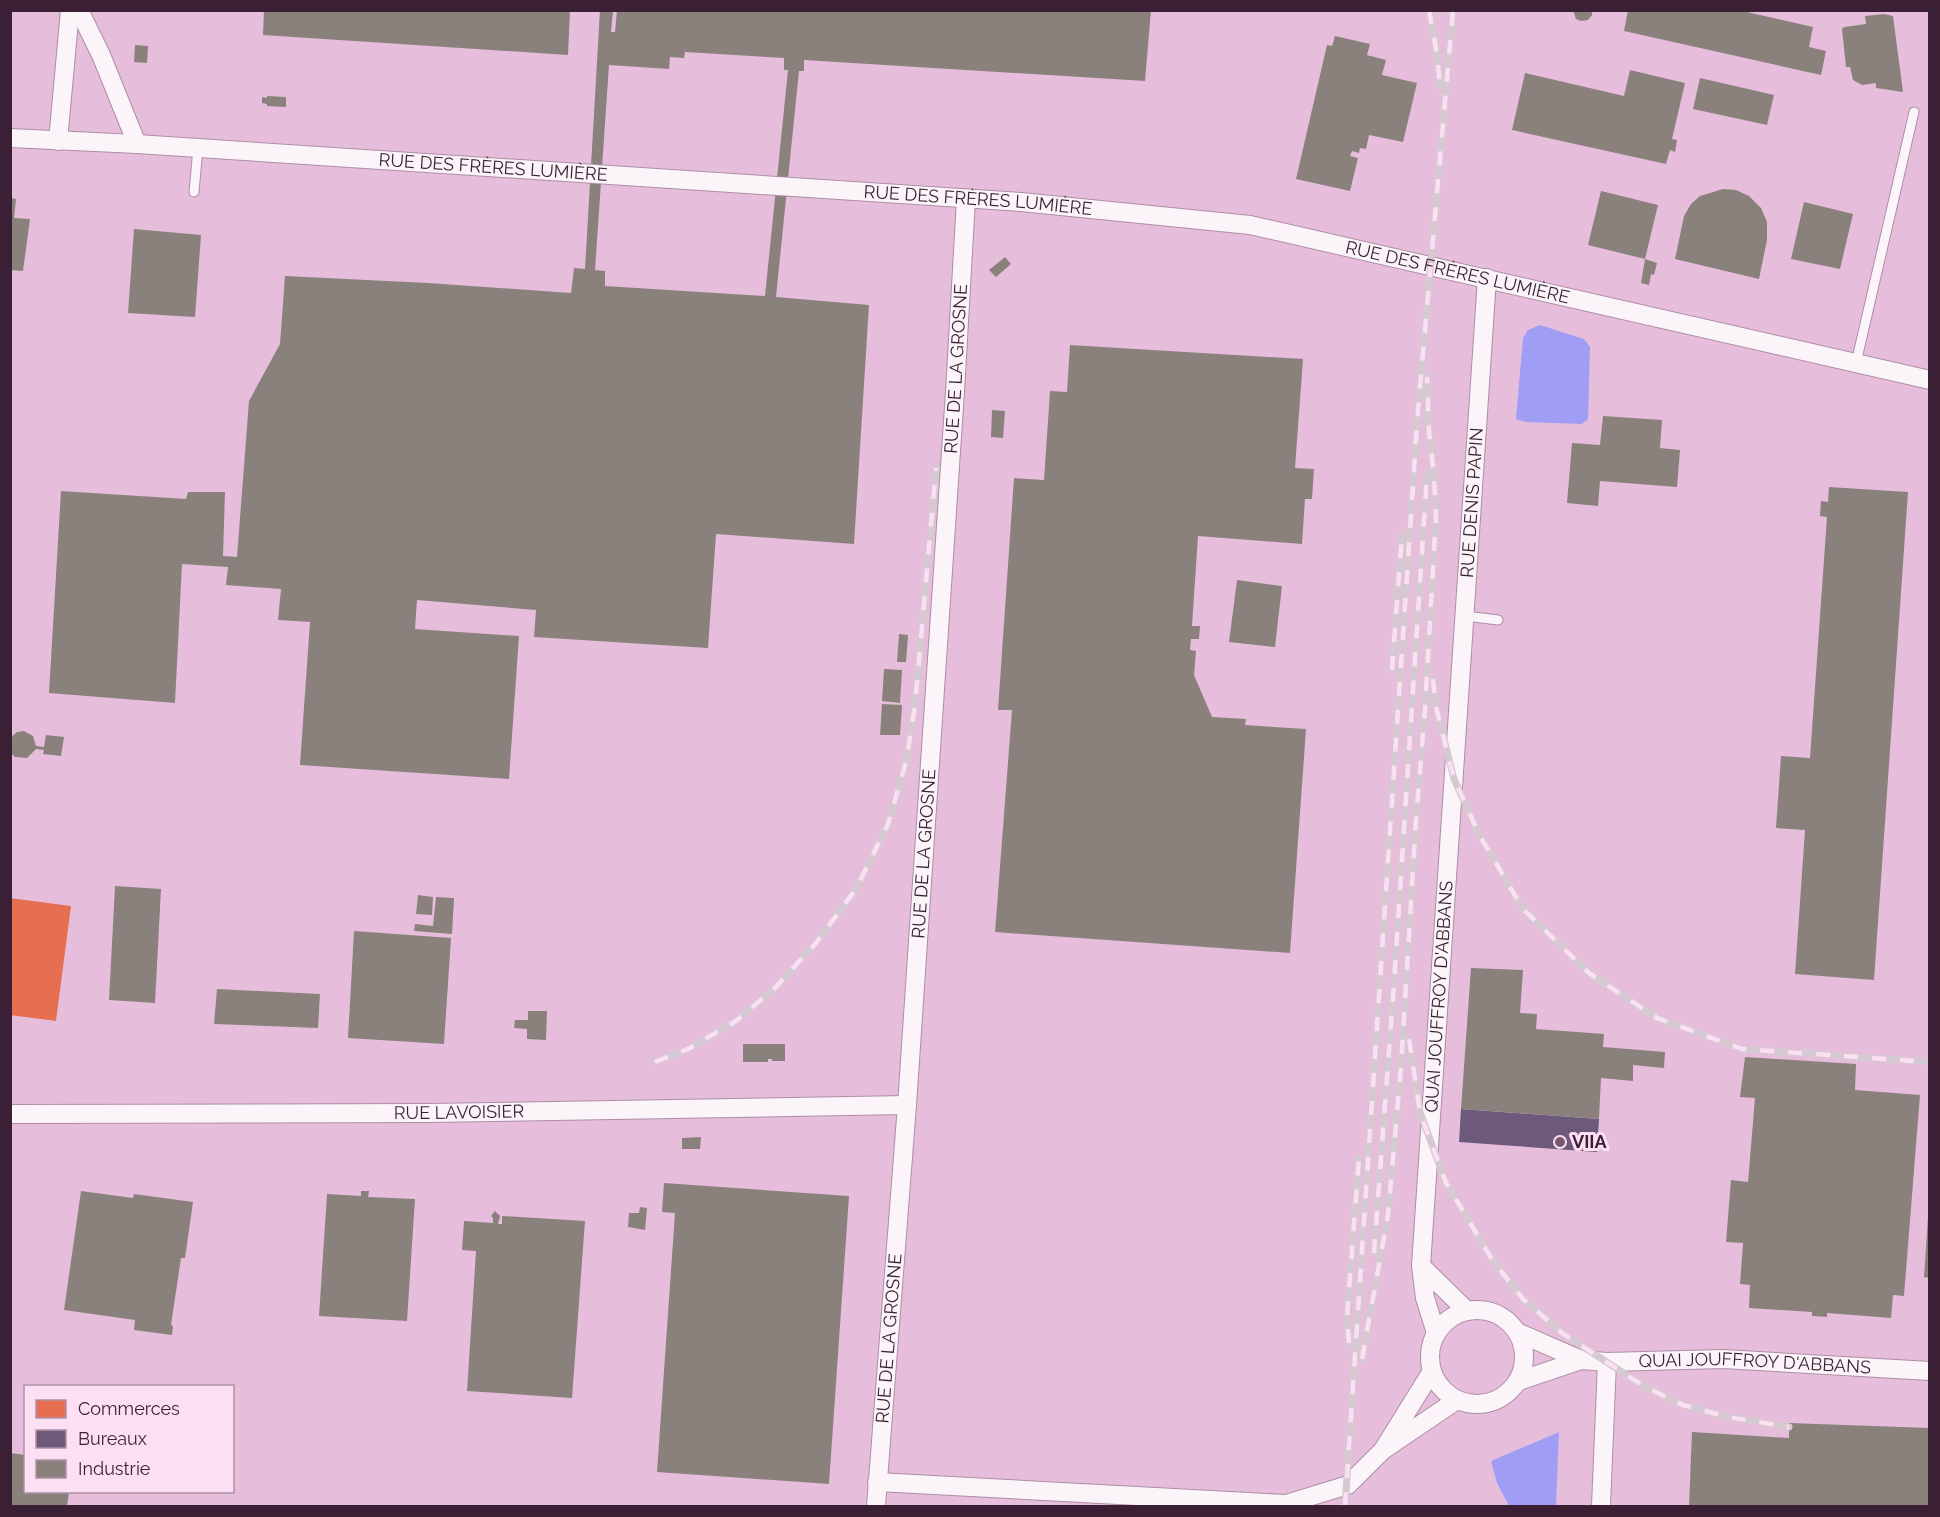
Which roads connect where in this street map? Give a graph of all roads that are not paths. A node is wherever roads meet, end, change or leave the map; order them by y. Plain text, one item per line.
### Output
1 (70, 10) edge
2 (79, 10) edge
3 (1914, 112) dead end
4 (10, 138) edge
5 (58, 141) junction
6 (137, 144) junction
7 (198, 148) junction
8 (194, 192) dead end
9 (966, 199) junction
10 (1487, 278) junction
11 (1856, 363) junction
12 (1929, 380) edge
13 (1465, 616) junction
14 (1498, 620) dead end
15 (1457, 727) joint
16 (907, 1105) junction
17 (11, 1113) edge
18 (1421, 1266) junction
19 (1467, 1311) junction
20 (1436, 1333) junction
21 (1519, 1333) junction
22 (1581, 1360) junction
23 (1607, 1362) junction
24 (1432, 1371) junction
25 (1929, 1371) edge
26 (1519, 1381) junction
27 (1457, 1400) junction
28 (1383, 1450) junction
29 (877, 1482) junction
30 (876, 1506) edge
31 (1601, 1506) edge

1 - 5 street
2 - 6 street
3 - 11 lane
4 - 5 street, RUE DES FRÈRES LUMIÈRE
5 - 6 street, RUE DES FRÈRES LUMIÈRE
6 - 7 street, RUE DES FRÈRES LUMIÈRE
7 - 8 lane
7 - 9 street, RUE DES FRÈRES LUMIÈRE
9 - 10 street, RUE DES FRÈRES LUMIÈRE
9 - 16 street, RUE DE LA GROSNE
10 - 11 street, RUE DES FRÈRES LUMIÈRE
10 - 13 street, RUE DENIS PAPIN
11 - 12 street, RUE DES FRÈRES LUMIÈRE
13 - 14 lane
13 - 15 street, RUE DENIS PAPIN
15 - 18 street, QUAI JOUFFROY D'ABBANS
16 - 17 street, RUE LAVOISIER
16 - 29 street, RUE DE LA GROSNE
18 - 19 street
18 - 20 street, QUAI JOUFFROY D'ABBANS
19 - 20 street
19 - 21 street
20 - 24 street
21 - 22 street, QUAI JOUFFROY D'ABBANS
21 - 26 street
22 - 23 street, QUAI JOUFFROY D'ABBANS
22 - 26 street, QUAI JOUFFROY D'ABBANS
23 - 25 street, QUAI JOUFFROY D'ABBANS
23 - 31 street
24 - 27 street
24 - 28 street
26 - 27 street
27 - 28 street
28 - 29 street
29 - 30 street, RUE DE LA GROSNE

